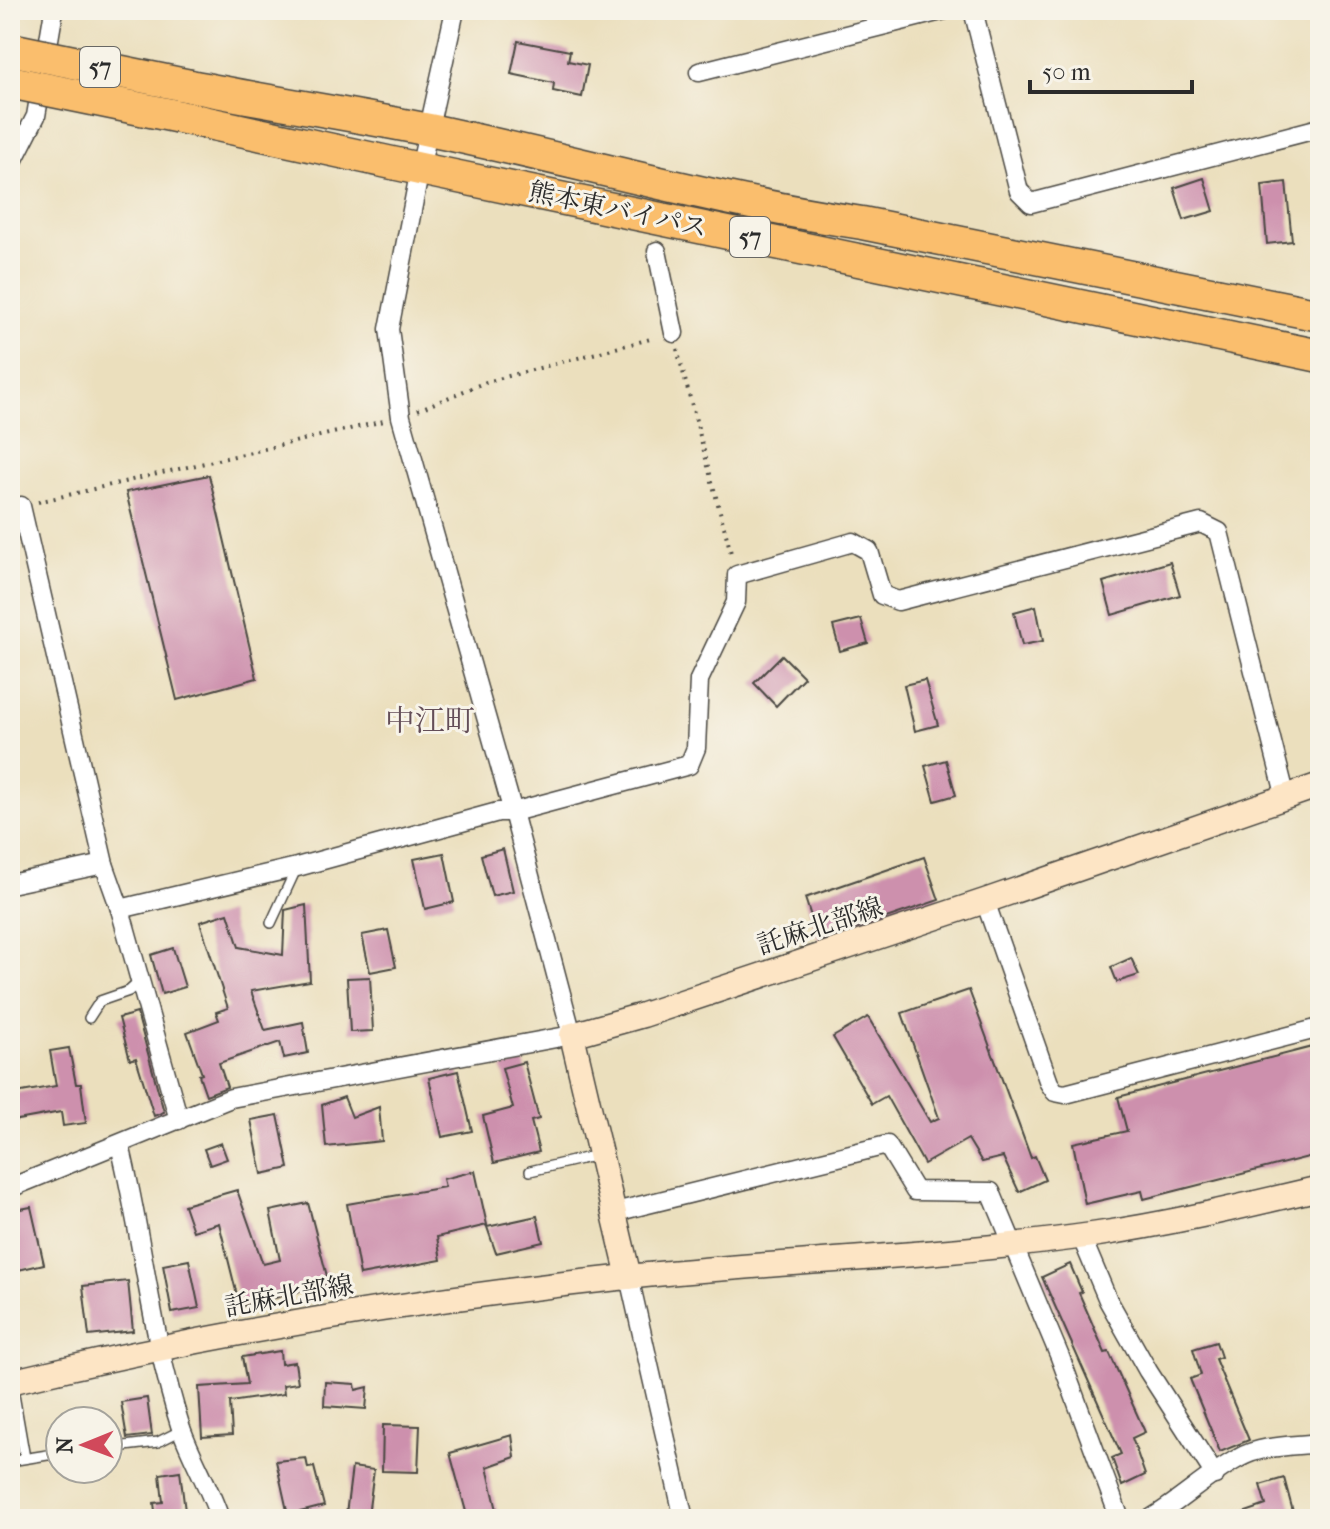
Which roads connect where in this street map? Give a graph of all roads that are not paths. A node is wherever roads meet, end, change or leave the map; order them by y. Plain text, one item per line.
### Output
1 (54, 10) edge
2 (455, 10) edge
3 (945, 10) edge
4 (973, 10) edge
5 (10, 49) edge
6 (699, 72) dead end
7 (10, 82) edge
8 (1320, 128) edge
9 (428, 130) junction
10 (10, 167) edge
11 (420, 169) junction
12 (657, 251) dead end
13 (1320, 315) edge
14 (674, 333) road end
15 (1320, 356) edge
16 (16, 508) edge
17 (1320, 785) edge
18 (1286, 798) junction
19 (513, 812) junction
20 (104, 864) junction
21 (297, 867) junction
22 (10, 884) edge
23 (985, 901) junction
24 (120, 909) junction
25 (271, 923) dead end
26 (140, 981) junction
27 (89, 1018) dead end
28 (1320, 1028) edge
29 (572, 1035) junction
30 (179, 1120) junction
31 (120, 1145) junction
32 (601, 1154) junction
33 (530, 1171) dead end
34 (10, 1188) edge
35 (1320, 1188) edge
36 (615, 1212) junction
37 (1081, 1236) junction
38 (1013, 1244) junction
39 (629, 1277) junction
40 (159, 1347) junction
41 (11, 1382) edge
42 (182, 1430) junction
43 (1320, 1443) edge
44 (124, 1446) edge
45 (44, 1455) edge
46 (25, 1458) junction
47 (10, 1461) edge
48 (1215, 1475) junction
49 (220, 1519) edge
50 (684, 1519) edge
51 (1120, 1519) edge
52 (1150, 1519) edge

1 - 10 street
2 - 9 street
3 - 6 street
4 - 8 street
5 - 9 highway, 熊本東バイパス / 57, bridge
7 - 11 highway, 熊本東バイパス / 57, bridge
9 - 11 street
9 - 13 highway, 熊本東バイパス / 57
11 - 15 highway, 熊本東バイパス / 57
11 - 19 street
12 - 14 street
16 - 20 street
17 - 18 main road, 託麻北部線
18 - 19 street
18 - 23 main road, 託麻北部線
19 - 21 street
19 - 29 street
20 - 22 street
20 - 24 street
21 - 24 street
21 - 25 lane
23 - 28 street
23 - 29 main road, 託麻北部線
24 - 26 street
26 - 27 lane
26 - 30 street
29 - 30 street
29 - 32 main road
30 - 31 street
31 - 34 street
31 - 40 street
32 - 33 lane
32 - 36 main road
35 - 37 main road, 託麻北部線
36 - 38 street
36 - 39 main road
37 - 38 main road, 託麻北部線
37 - 48 street
38 - 39 main road, 託麻北部線
38 - 51 street
39 - 40 main road, 託麻北部線
39 - 50 street
40 - 41 main road, 託麻北部線
40 - 42 street
41 - 46 lane
42 - 44 lane
42 - 49 street
43 - 48 street
45 - 46 lane
46 - 47 lane
48 - 52 street

